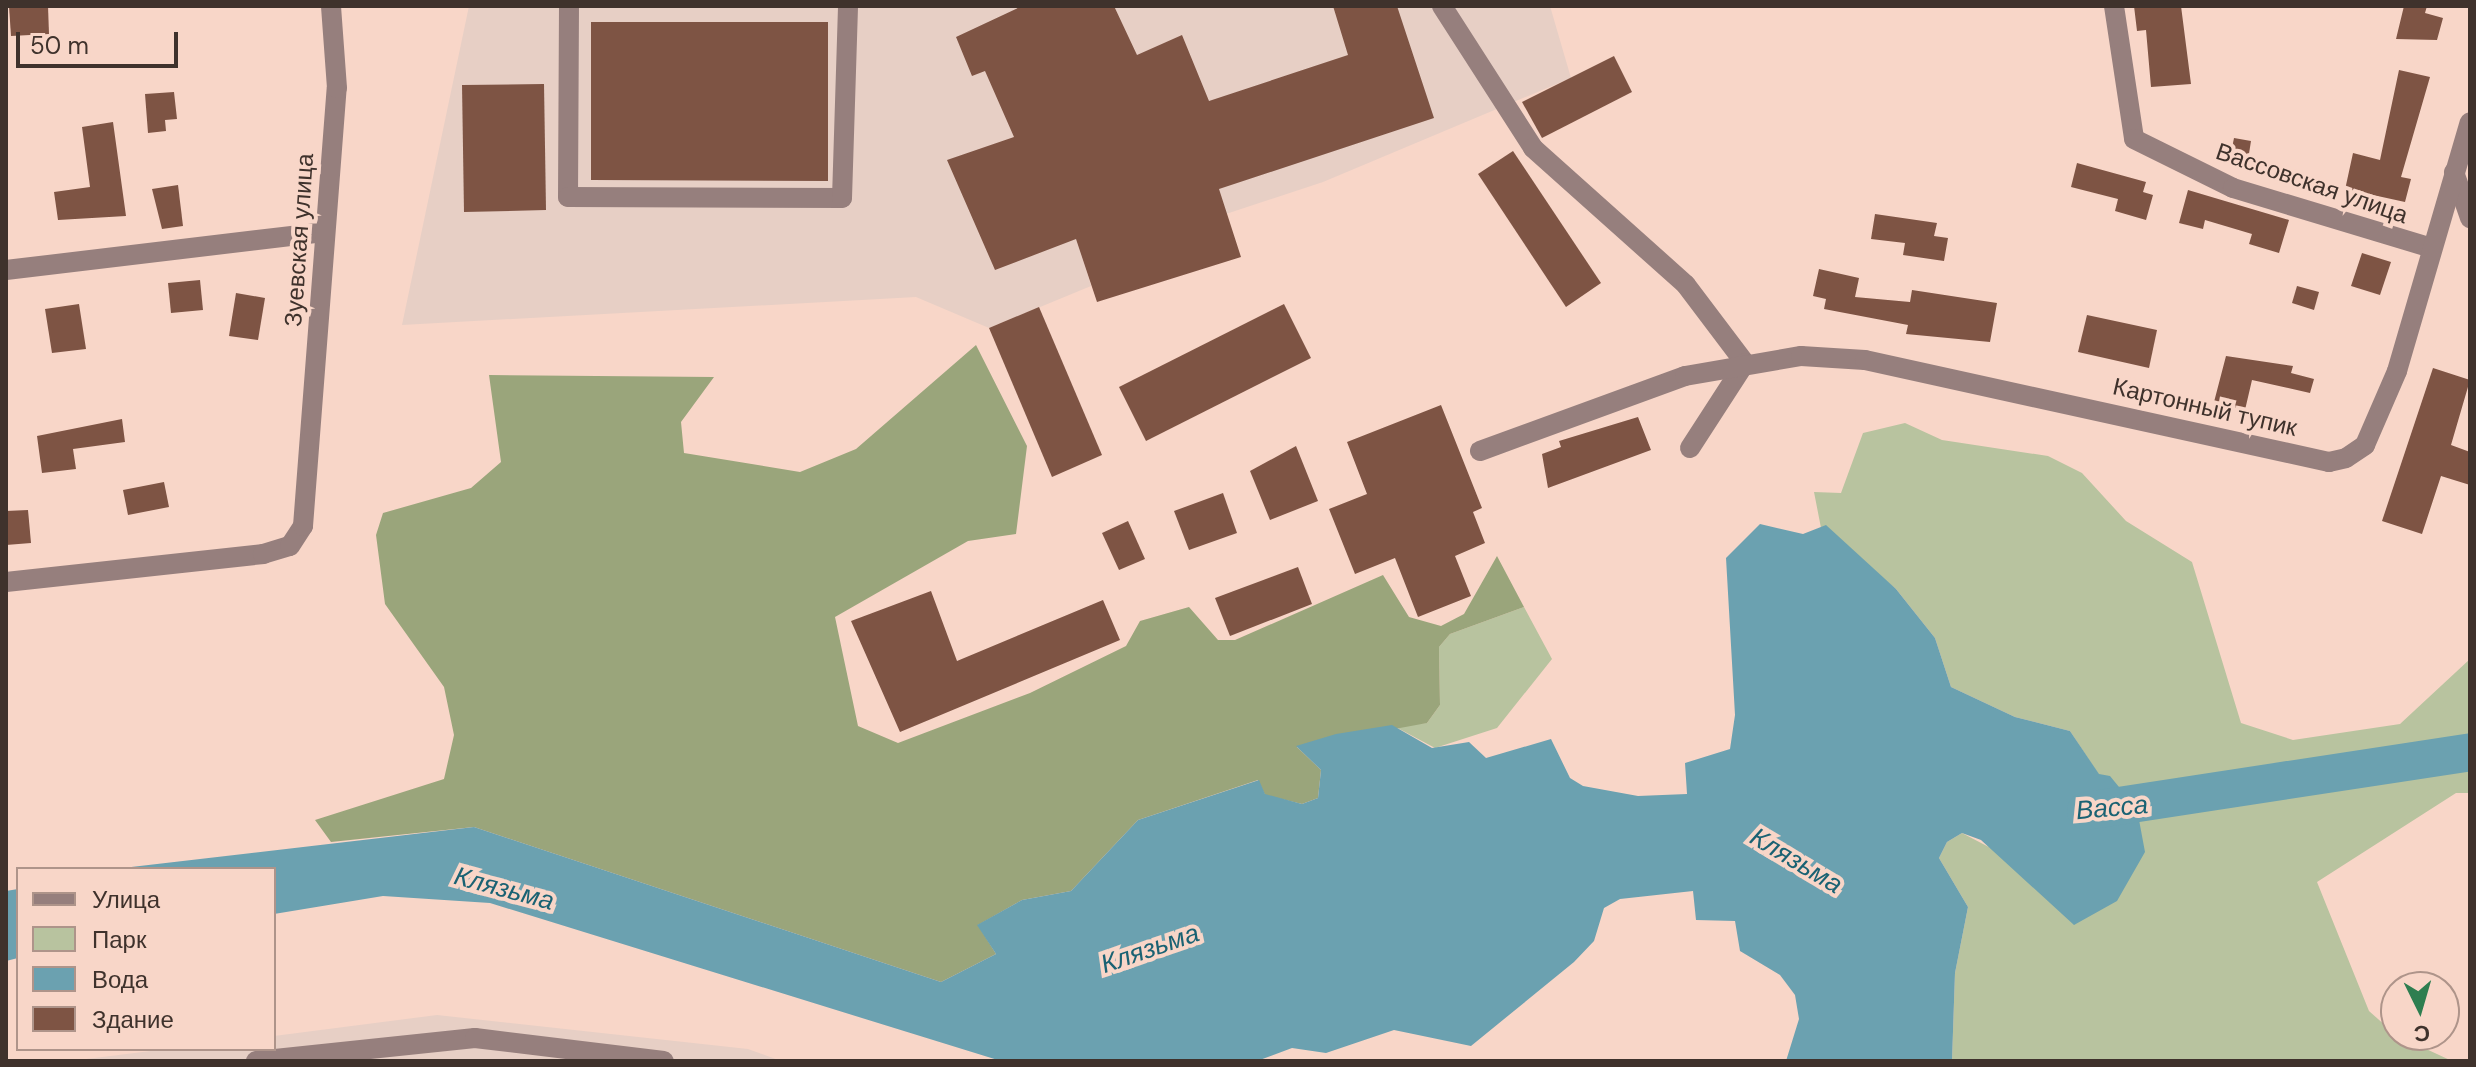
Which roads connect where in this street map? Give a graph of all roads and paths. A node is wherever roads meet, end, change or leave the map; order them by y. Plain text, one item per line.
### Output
1 (331, 6) edge
2 (569, 6) edge
3 (848, 6) edge
4 (1442, 6) edge
5 (2114, 6) edge
6 (2470, 122) edge
7 (2454, 172) junction
8 (2470, 218) edge
9 (324, 232) junction
10 (2432, 248) junction
11 (6, 270) edge
12 (1745, 363) junction
13 (1690, 448) dead end
14 (1480, 451) dead end
15 (6, 582) edge
16 (256, 1061) edge
17 (664, 1061) edge

1 - 9 street, Зуевская улица
2 - 3 street
4 - 12 street
5 - 10 street, Вассовская улица
6 - 7 street, Картонный тупик
7 - 8 street
7 - 10 street, Картонный тупик
9 - 11 street
9 - 15 street, Зуевская улица
10 - 12 street, Картонный тупик
12 - 13 street
12 - 14 street, Картонный тупик
16 - 17 street

